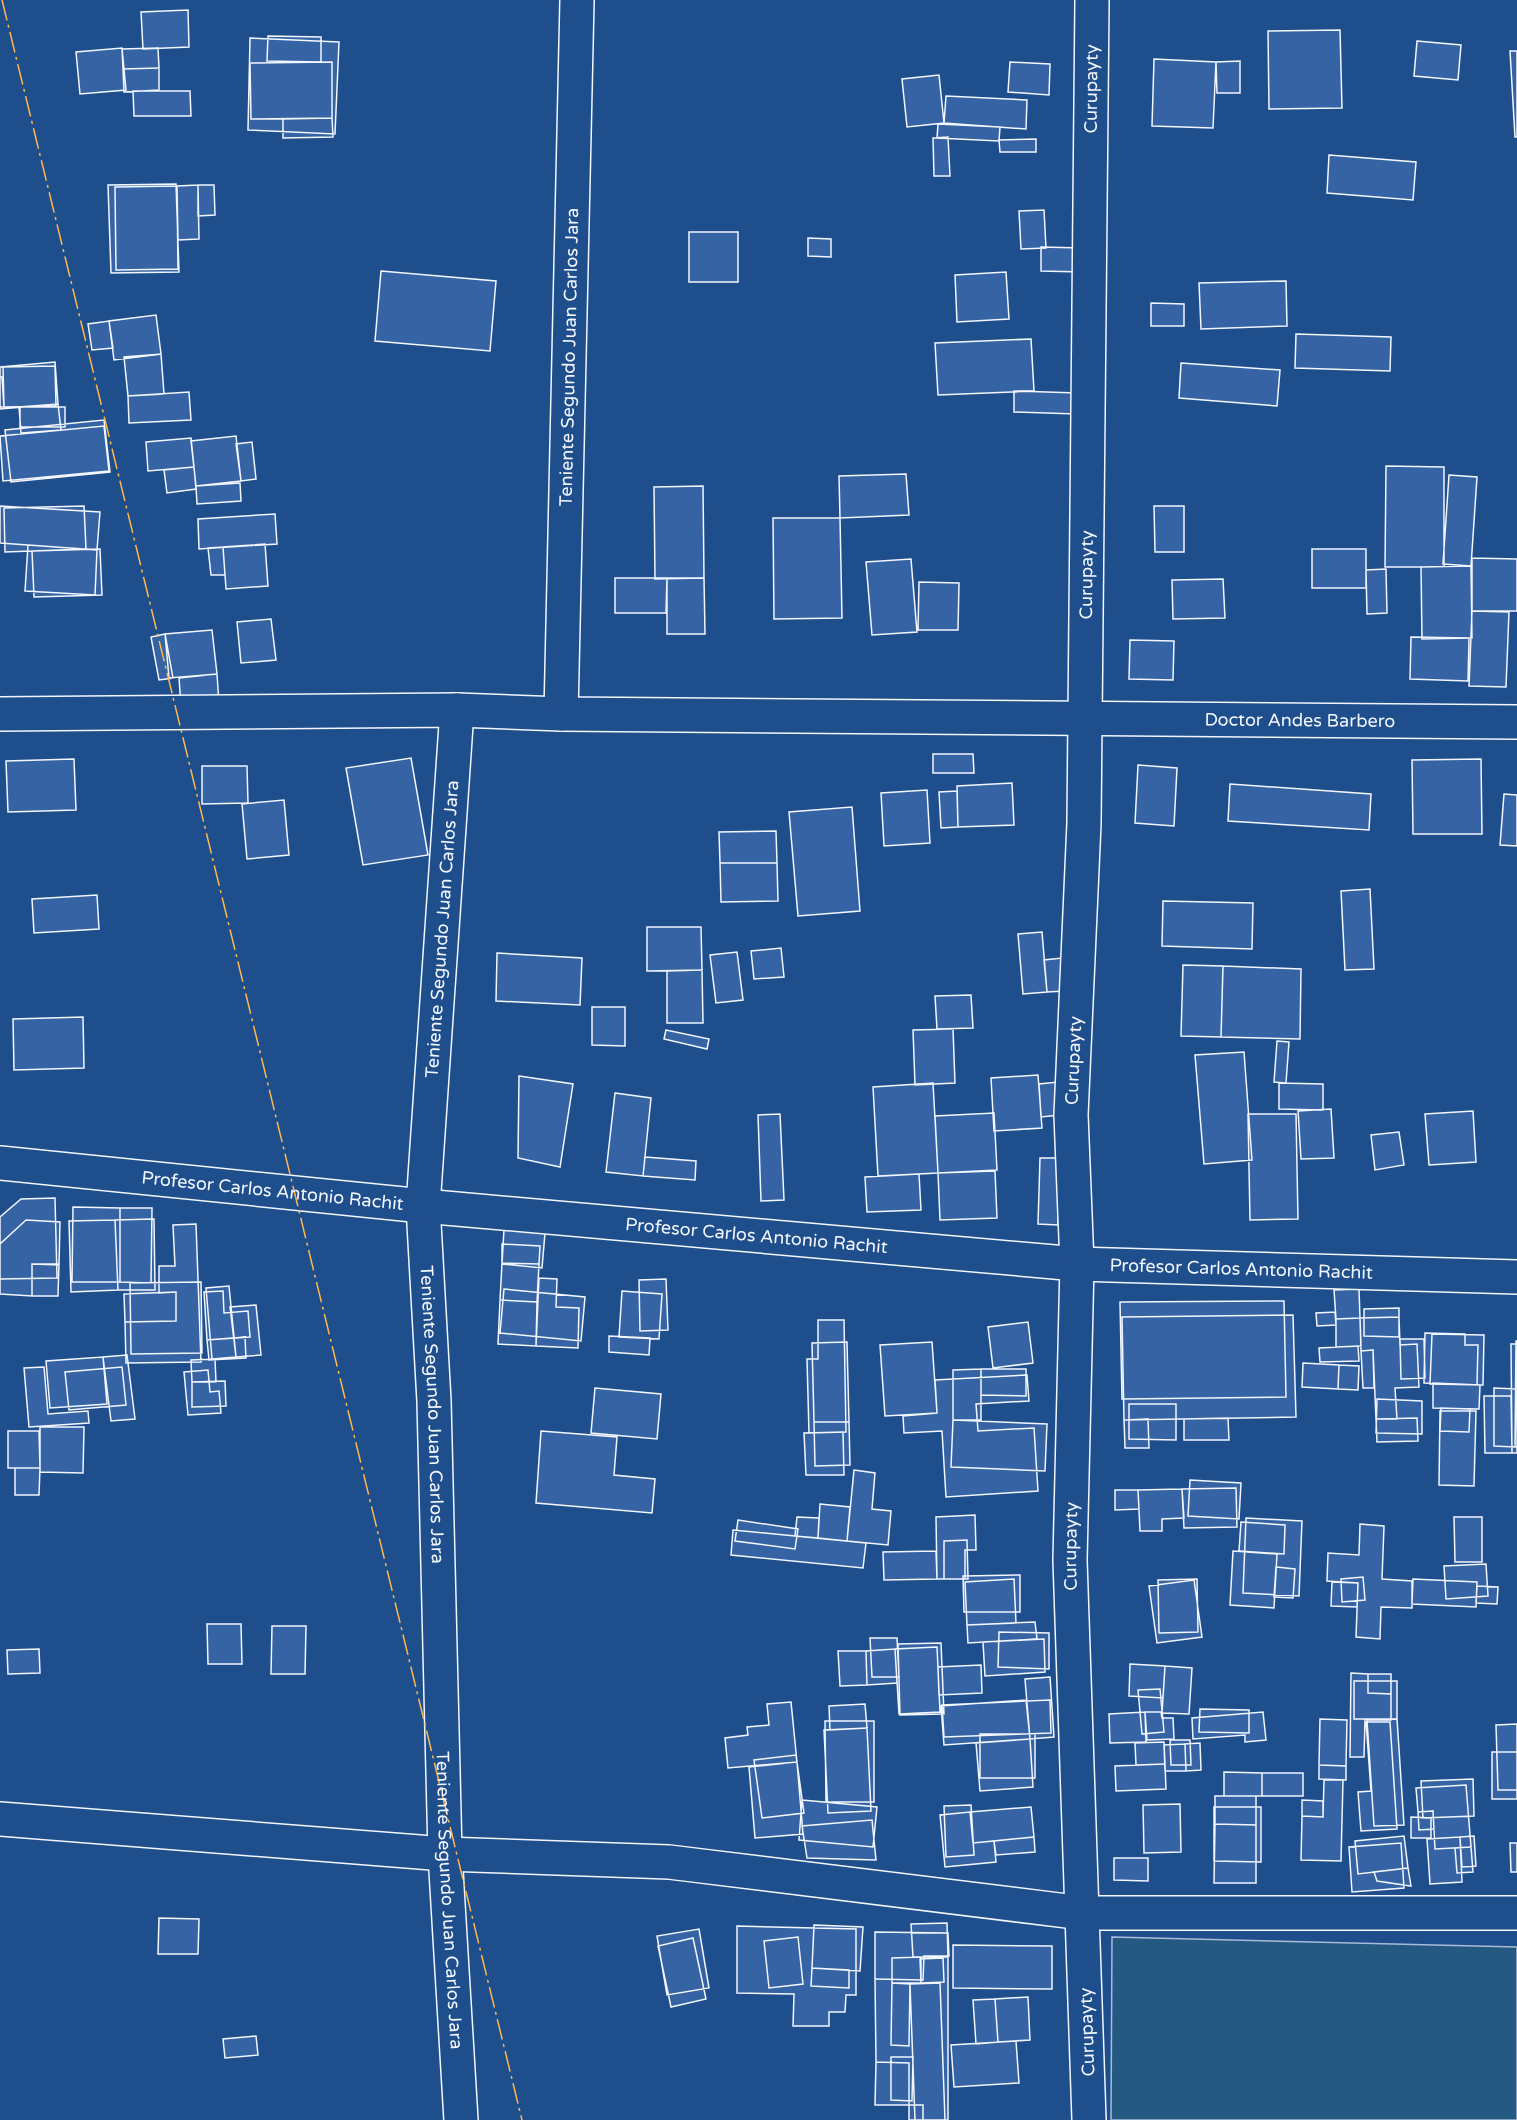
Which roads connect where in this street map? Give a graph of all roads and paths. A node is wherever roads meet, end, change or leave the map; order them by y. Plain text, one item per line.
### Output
1 (577, 0) edge
2 (1092, 0) edge
3 (457, 710) junction
4 (0, 714) edge
5 (561, 714) junction
6 (1085, 718) junction
7 (1517, 722) edge
8 (0, 1163) edge
9 (423, 1206) junction
10 (1077, 1264) junction
11 (1517, 1277) edge
12 (0, 1819) edge
13 (445, 1854) junction
14 (1083, 1913) junction
15 (1517, 1913) edge
16 (461, 2120) edge
17 (1089, 2120) edge

1 - 5 street, Teniente Segundo Juan Carlos Jara
2 - 6 street, Curupayty
3 - 4 street, Doctor Andes Barbero
3 - 5 street, Doctor Andes Barbero
3 - 9 street, Teniente Segundo Juan Carlos Jara
5 - 6 street, Doctor Andes Barbero
6 - 7 street, Doctor Andes Barbero
6 - 10 street, Curupayty
8 - 9 street, Profesor Carlos Antonio Rachit
9 - 10 street, Profesor Carlos Antonio Rachit
9 - 13 street, Teniente Segundo Juan Carlos Jara
10 - 11 street, Profesor Carlos Antonio Rachit
10 - 14 street, Curupayty
12 - 13 street
13 - 14 street
13 - 16 street, Teniente Segundo Juan Carlos Jara
14 - 15 street
14 - 17 street, Curupayty

